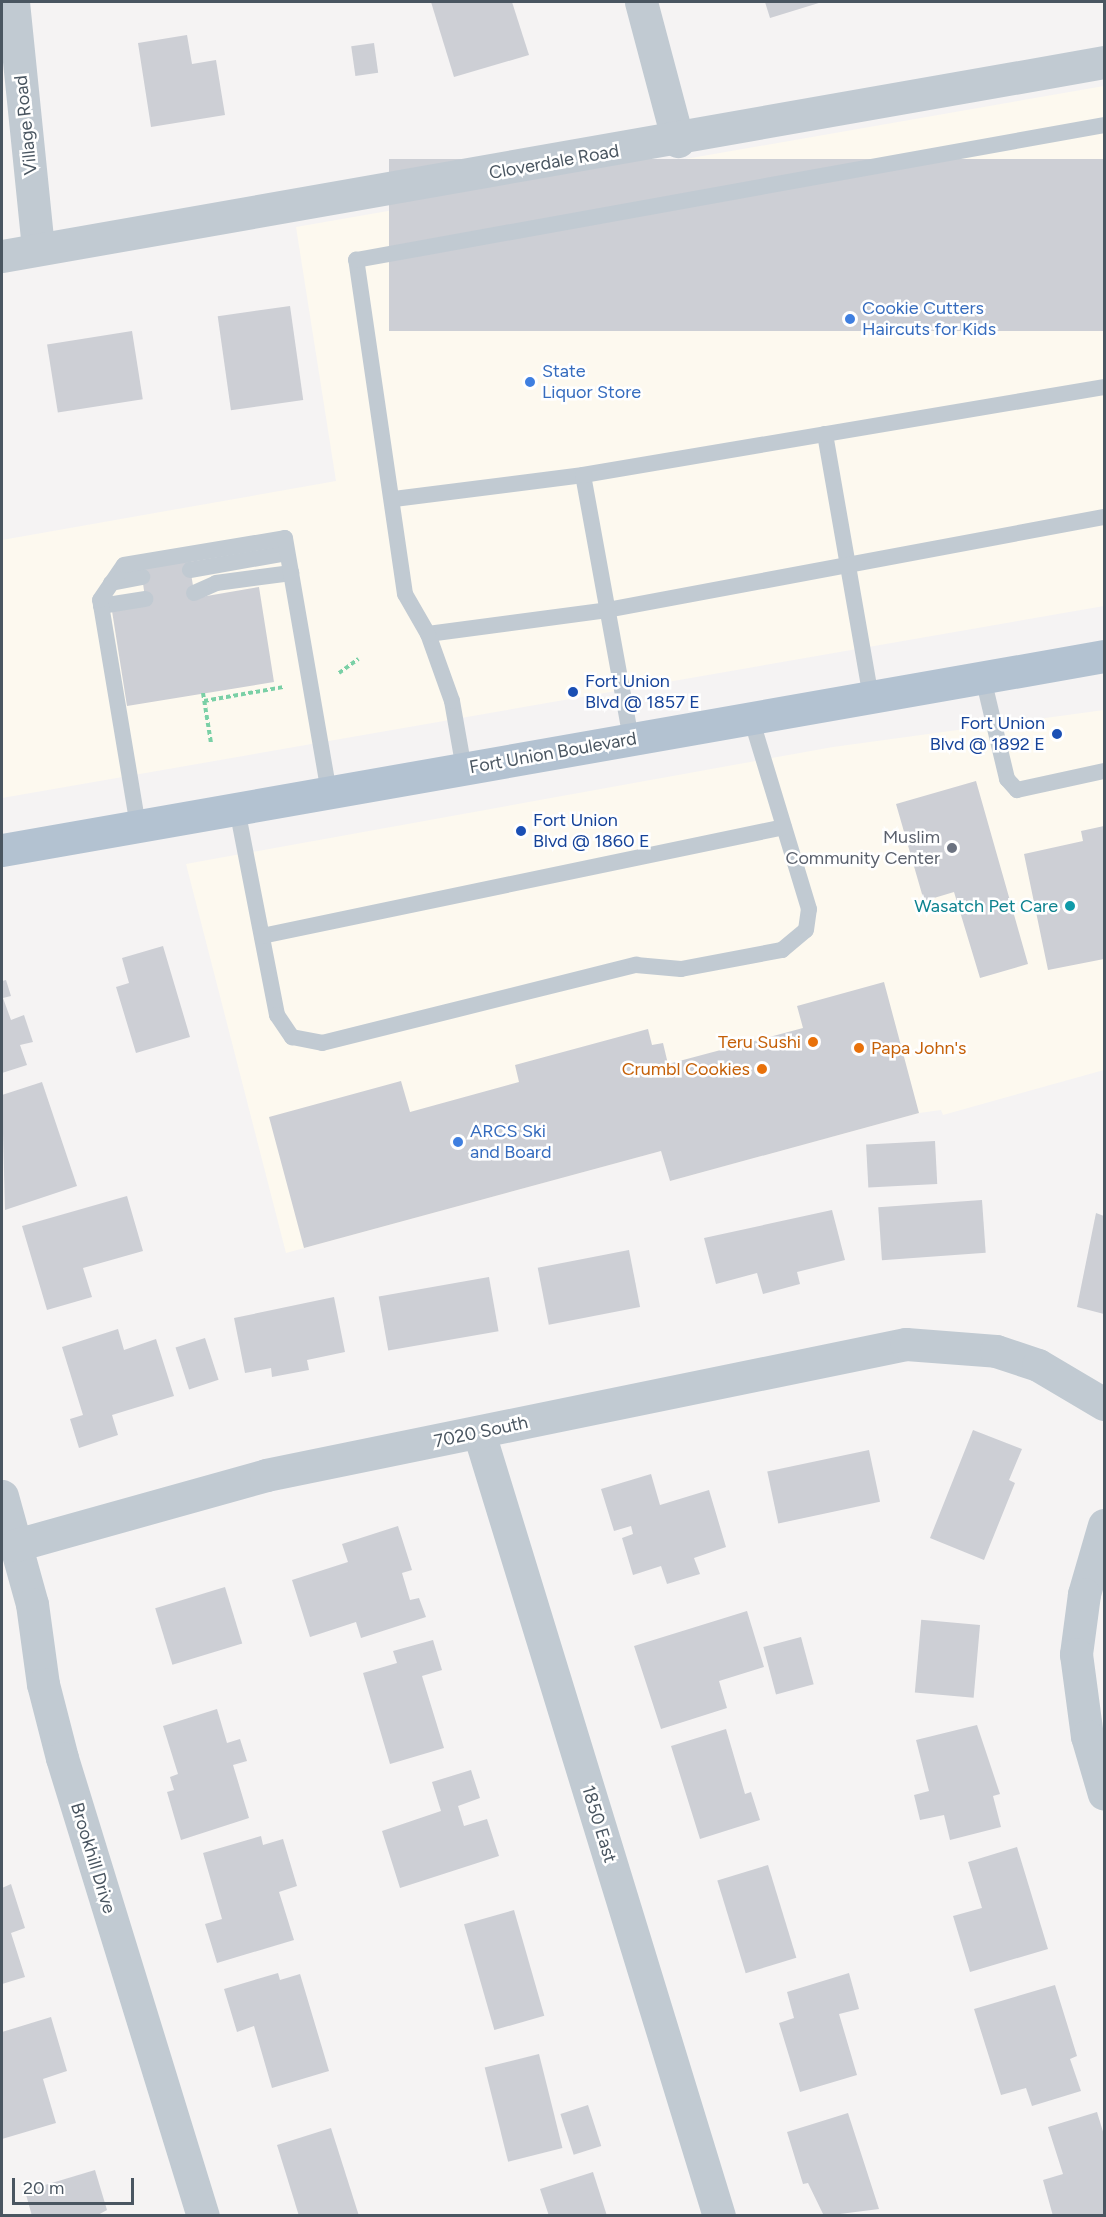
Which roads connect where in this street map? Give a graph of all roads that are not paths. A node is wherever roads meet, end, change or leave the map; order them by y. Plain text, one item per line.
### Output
1 (13, 2) edge
2 (641, 2) edge
3 (1104, 62) edge
4 (1104, 124) edge
5 (678, 141) junction
6 (38, 249) junction
7 (2, 256) edge
8 (1104, 387) edge
9 (825, 434) junction
10 (583, 475) junction
11 (394, 499) junction
12 (1104, 517) edge
13 (287, 554) junction
14 (847, 561) junction
15 (190, 570) dead end
16 (291, 573) junction
17 (142, 578) dead end
18 (111, 583) junction
19 (194, 592) dead end
20 (145, 599) dead end
21 (101, 606) junction
22 (607, 610) junction
23 (428, 634) junction
24 (1104, 656) edge
25 (982, 678) junction
26 (871, 697) junction
27 (751, 718) junction
28 (631, 739) junction
29 (464, 769) junction
30 (1104, 771) edge
31 (329, 794) junction
32 (237, 809) junction
33 (138, 826) junction
34 (784, 826) junction
35 (2, 850) edge
36 (262, 936) junction
37 (1104, 1404) edge
38 (479, 1433) junction
39 (2, 1496) edge
40 (1104, 1525) edge
41 (16, 1545) junction
42 (1104, 1794) edge
43 (202, 2216) edge
44 (719, 2216) edge

1 - 6 street, Village Road
2 - 5 street
3 - 5 street, Cloverdale Road
4 - 11 lane
5 - 6 street, Cloverdale Road
6 - 7 street, Cloverdale Road
8 - 9 lane
9 - 10 lane
9 - 14 lane
10 - 11 lane
10 - 22 lane
11 - 23 lane
12 - 14 lane
13 - 15 lane
13 - 16 lane
13 - 18 lane
14 - 22 lane
14 - 26 lane
16 - 19 lane
16 - 31 lane
17 - 18 lane
18 - 21 lane
20 - 21 lane
21 - 33 lane
22 - 23 lane
22 - 28 lane
23 - 29 lane
24 - 25 main road, Fort Union Boulevard
25 - 26 main road, Fort Union Boulevard
25 - 30 lane
26 - 27 main road, Fort Union Boulevard
27 - 28 main road, Fort Union Boulevard
27 - 34 lane
28 - 29 main road, Fort Union Boulevard
29 - 31 main road, Fort Union Boulevard
31 - 32 main road, Fort Union Boulevard
32 - 33 main road, Fort Union Boulevard
32 - 36 lane
33 - 35 main road, Fort Union Boulevard
34 - 36 lane
34 - 36 lane
37 - 38 street, 7020 South
38 - 41 street, 7020 South
38 - 44 street, 1850 East
39 - 41 street, Brookhill Drive
40 - 42 street
41 - 43 street, Brookhill Drive

